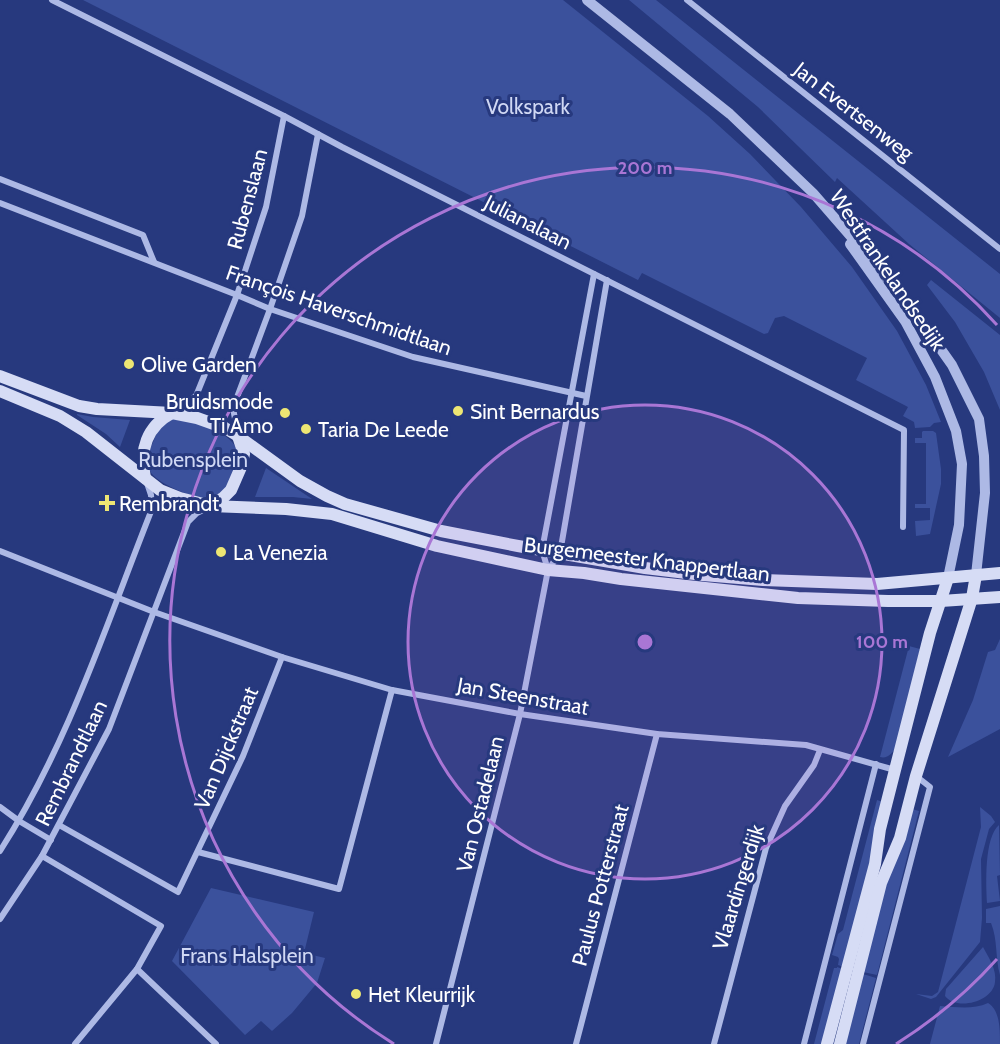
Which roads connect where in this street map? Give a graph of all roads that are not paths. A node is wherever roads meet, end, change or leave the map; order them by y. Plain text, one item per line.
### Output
1 (52, 0) edge
2 (587, 0) edge
3 (687, 0) edge
4 (284, 116) junction
5 (318, 134) junction
6 (0, 179) edge
7 (813, 193) junction
8 (0, 203) edge
9 (1000, 249) edge
10 (154, 262) junction
11 (594, 274) junction
12 (607, 280) junction
13 (237, 295) junction
14 (270, 309) junction
15 (0, 376) edge
16 (0, 391) edge
17 (572, 394) junction
18 (586, 396) junction
19 (172, 413) junction
20 (238, 436) junction
21 (145, 478) junction
22 (211, 506) junction
23 (903, 527) dead end
24 (542, 550) junction
25 (0, 551) edge
26 (560, 553) junction
27 (548, 570) junction
28 (1000, 573) edge
29 (976, 575) junction
30 (948, 578) junction
31 (117, 597) junction
32 (1000, 597) edge
33 (972, 598) junction
34 (941, 601) junction
35 (154, 612) junction
36 (282, 657) junction
37 (392, 690) junction
38 (520, 714) junction
39 (657, 734) junction
40 (820, 750) junction
41 (876, 764) junction
42 (895, 770) junction
43 (916, 776) junction
44 (0, 807) edge
45 (19, 821) junction
46 (59, 825) junction
47 (51, 840) junction
48 (0, 851) edge
49 (198, 852) junction
50 (42, 856) junction
51 (0, 919) edge
52 (137, 969) junction
53 (75, 1044) edge
54 (216, 1044) edge
55 (436, 1044) edge
56 (576, 1044) edge
57 (714, 1044) edge
58 (804, 1044) edge
59 (827, 1044) edge
60 (840, 1044) edge
61 (863, 1044) edge

1 - 4 street, Julianalaan
2 - 7 street, Westfrankelandsedijk
3 - 9 street, Jan Evertsenweg
4 - 5 street, Julianalaan
4 - 13 street, Rubenslaan
5 - 11 street, Julianalaan
5 - 14 street
6 - 10 street
7 - 29 street, Westfrankelandsedijk
7 - 30 street, Westfrankelandsedijk
8 - 10 street, François Haverschmidtlaan
10 - 13 street, François Haverschmidtlaan
11 - 12 street, Julianalaan
11 - 17 street
12 - 18 street
12 - 23 street, Julianalaan
13 - 14 street, François Haverschmidtlaan
13 - 19 street, Rubenslaan
14 - 17 street, François Haverschmidtlaan
14 - 20 street
15 - 19 main road
16 - 21 main road
17 - 18 street, François Haverschmidtlaan
17 - 24 street
18 - 26 street
19 - 20 main road
19 - 21 main road
20 - 22 main road
20 - 24 main road, Burgemeester Knappertlaan
21 - 22 main road
21 - 31 street, Rembrandtlaan
22 - 27 main road, Burgemeester Knappertlaan
22 - 35 street, Rembrandtlaan
24 - 26 main road, Burgemeester Knappertlaan
24 - 27 street
25 - 31 street
26 - 27 street
26 - 30 main road, Burgemeester Knappertlaan
27 - 34 main road, Burgemeester Knappertlaan
27 - 38 street, Van Ostadelaan
28 - 29 main road
29 - 30 main road
29 - 33 main road
30 - 34 main road
31 - 35 street
31 - 45 street, Rembrandtlaan
32 - 33 main road
33 - 34 main road
33 - 43 main road
34 - 42 main road
35 - 36 street, Jan Steenstraat
35 - 46 street, Rembrandtlaan
36 - 37 street, Jan Steenstraat
36 - 49 street, Van Dijckstraat
37 - 38 street, Jan Steenstraat
37 - 49 street
38 - 39 street, Jan Steenstraat
38 - 55 street, Van Ostadelaan
39 - 40 street, Jan Steenstraat
39 - 56 street, Paulus Potterstraat
40 - 41 street, Jan Steenstraat
40 - 57 street, Vlaardingerdijk
41 - 42 street, Jan Steenstraat
41 - 58 street
42 - 43 main road
42 - 59 main road
43 - 60 main road
43 - 61 street
44 - 45 street
45 - 47 street
45 - 48 street, Rembrandtlaan
46 - 47 street, Rembrandtlaan
46 - 49 street, Van Dijckstraat
47 - 50 street, Rembrandtlaan
50 - 51 street, Rembrandtlaan
50 - 52 street
52 - 53 street
52 - 54 street

